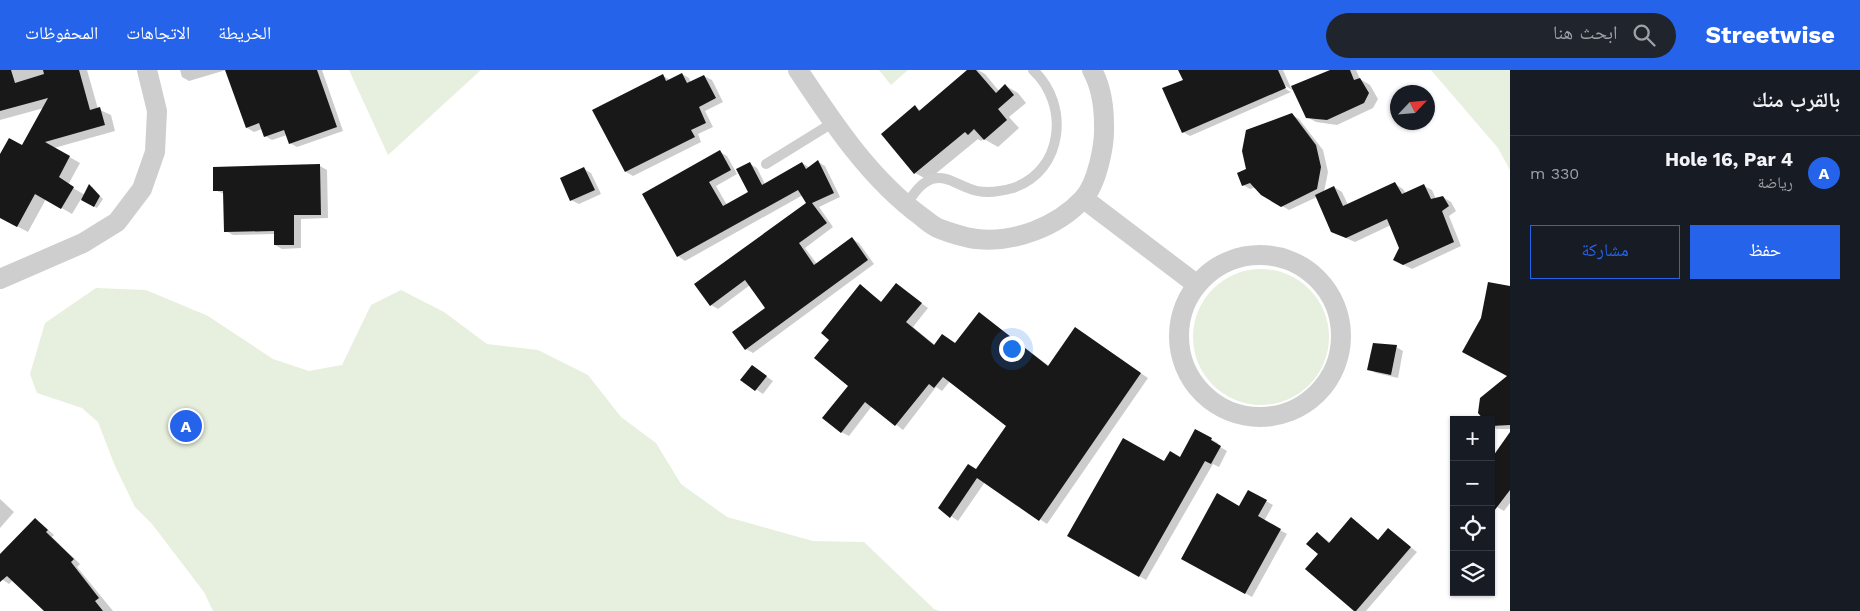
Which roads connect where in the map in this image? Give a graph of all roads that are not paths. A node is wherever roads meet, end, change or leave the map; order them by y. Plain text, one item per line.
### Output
1 (147, 70) edge
2 (798, 70) edge
3 (1033, 70) edge
4 (1092, 70) edge
5 (834, 122) junction
6 (766, 164) dead end
7 (1084, 199) junction
8 (906, 205) junction
9 (0, 279) edge
10 (1196, 284) junction

1 - 9 street
2 - 5 street
3 - 8 lane
4 - 7 street
5 - 6 lane
5 - 8 street
7 - 8 street
7 - 10 street
10 - 10 street

